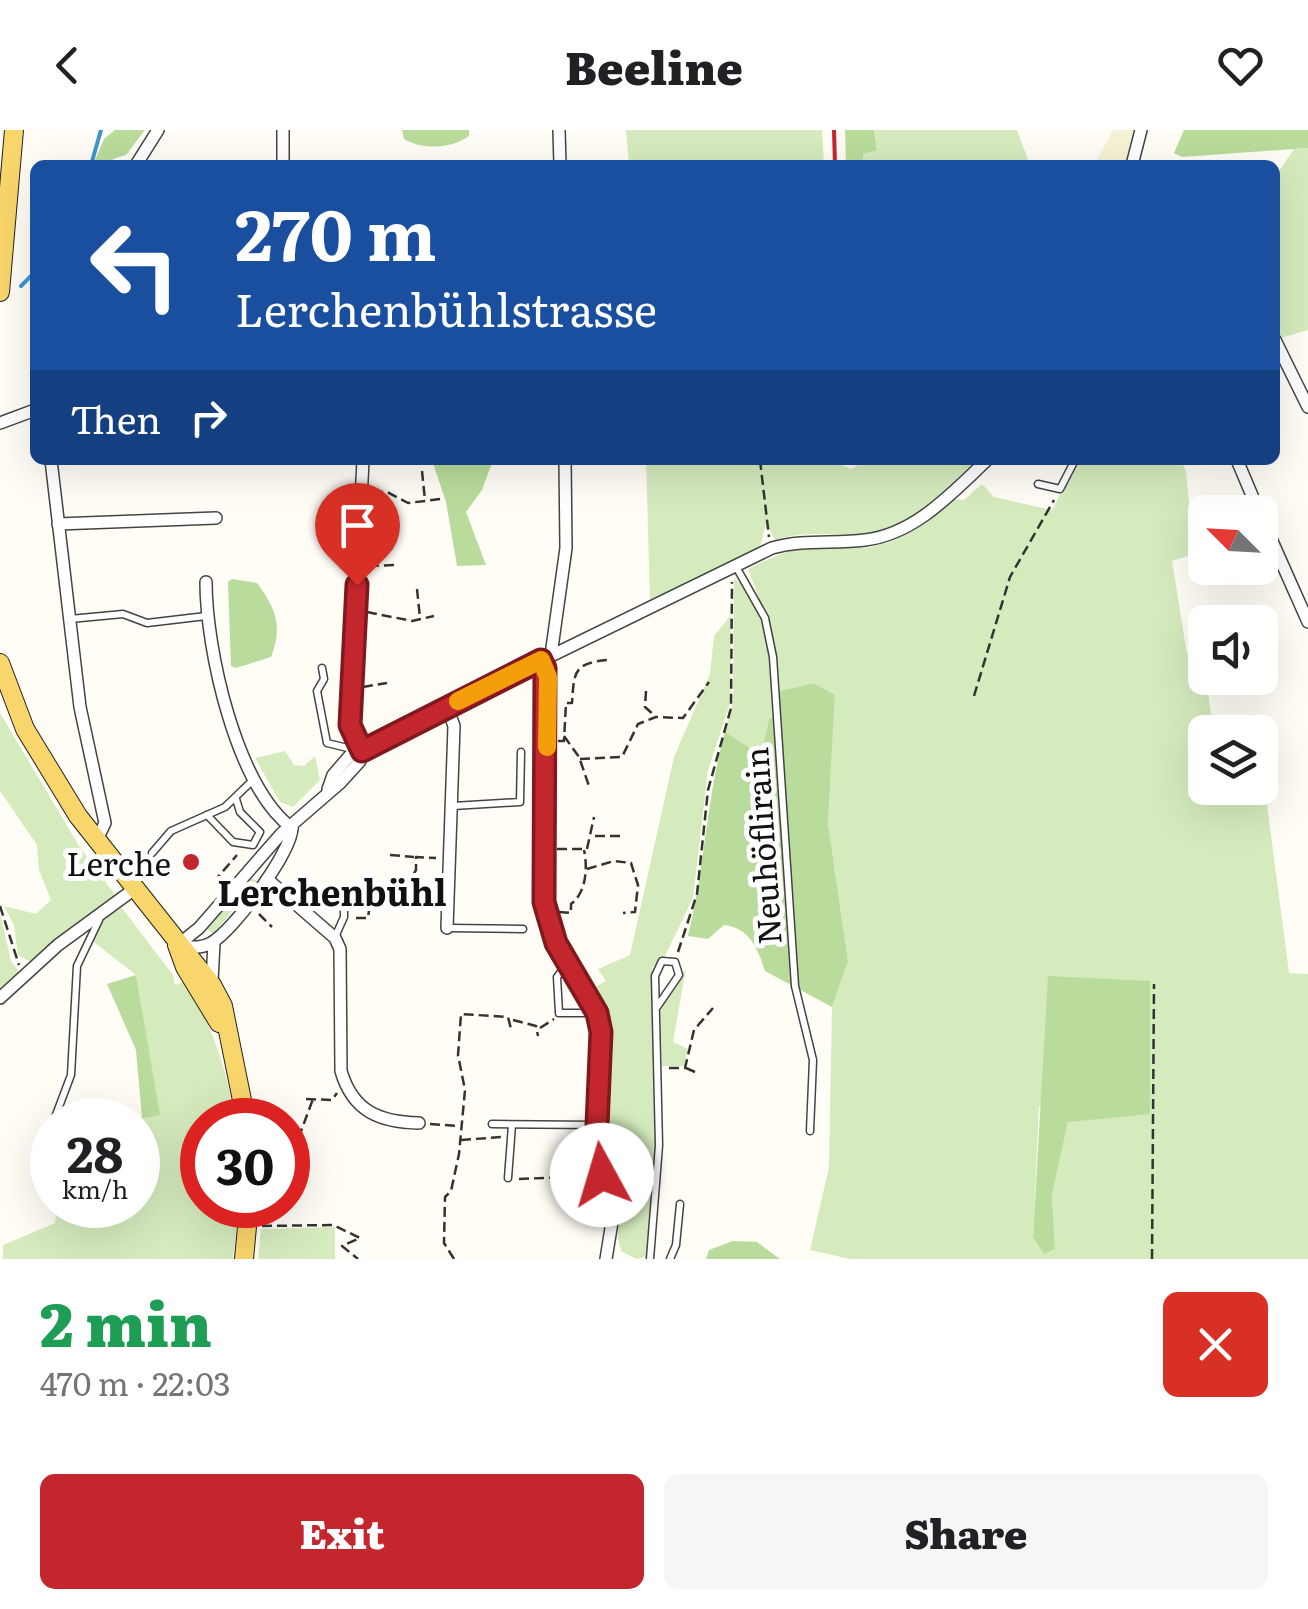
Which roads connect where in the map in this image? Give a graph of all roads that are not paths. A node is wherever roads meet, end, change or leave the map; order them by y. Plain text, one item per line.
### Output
1 (14, 130) edge
2 (158, 130) edge
3 (283, 130) edge
4 (560, 130) edge
5 (1141, 130) edge
6 (139, 160) edge
7 (283, 160) edge
8 (560, 160) edge
9 (1133, 160) edge
10 (0, 292) edge
11 (1280, 350) edge
12 (1308, 407) edge
13 (30, 412) edge
14 (0, 423) edge
15 (51, 465) edge
16 (363, 465) edge
17 (565, 465) edge
18 (981, 465) edge
19 (1072, 465) edge
20 (1239, 465) edge
21 (1038, 484) dead end
22 (1252, 495) edge
23 (216, 518) dead end
24 (58, 524) junction
25 (1278, 554) edge
26 (734, 570) junction
27 (206, 582) dead end
28 (206, 616) junction
29 (68, 620) junction
30 (1308, 622) edge
31 (546, 658) junction
32 (0, 664) edge
33 (322, 668) dead end
34 (446, 706) junction
35 (362, 751) junction
36 (521, 752) dead end
37 (256, 778) junction
38 (236, 799) junction
39 (451, 806) junction
40 (207, 815) junction
41 (292, 828) junction
42 (96, 842) junction
43 (152, 852) road end
44 (254, 866) junction
45 (268, 879) junction
46 (132, 890) junction
47 (344, 903) dead end
48 (101, 914) junction
49 (447, 928) joint
50 (523, 930) dead end
51 (334, 938) junction
52 (214, 942) junction
53 (177, 945) junction
54 (568, 963) junction
55 (212, 985) junction
56 (0, 998) edge
57 (657, 1008) junction
58 (597, 1013) junction
59 (226, 1031) junction
60 (62, 1098) edge
61 (241, 1098) edge
62 (419, 1123) road end
63 (492, 1124) dead end
64 (512, 1125) junction
65 (597, 1125) junction
66 (810, 1131) dead end
67 (508, 1178) road end
68 (680, 1204) dead end
69 (247, 1228) edge
70 (608, 1258) edge
71 (244, 1259) edge
72 (650, 1259) edge
73 (670, 1259) edge

1 - 10 main road
2 - 6 street
3 - 7 street
4 - 8 street
5 - 9 street
11 - 12 street
13 - 14 street
15 - 24 street
16 - 35 street
17 - 31 street
18 - 26 street
19 - 21 lane
20 - 22 street
23 - 24 street
24 - 29 street
25 - 30 street
26 - 31 street
26 - 66 lane, Neuhöflirain
27 - 28 street
28 - 29 lane
28 - 37 street
29 - 42 street
31 - 34 street
31 - 54 street
32 - 42 main road
33 - 35 lane
34 - 35 street
34 - 39 street
35 - 41 street
36 - 39 lane
37 - 38 lane
37 - 41 street
38 - 40 lane
38 - 40 lane
39 - 49 street
40 - 43 lane
41 - 44 street
41 - 45 street
42 - 46 main road
44 - 45 lane
44 - 53 street
45 - 51 street
45 - 52 street
46 - 48 street
46 - 53 main road
47 - 51 lane
48 - 56 street
48 - 60 lane
49 - 50 lane
51 - 62 street
52 - 53 street
52 - 55 street
53 - 55 main road
53 - 59 main road
54 - 58 street
54 - 58 lane
55 - 59 main road
57 - 57 lane
57 - 72 lane
58 - 65 street
59 - 61 main road
63 - 64 lane
64 - 65 lane
64 - 67 lane
65 - 70 street
68 - 73 lane
69 - 71 main road

